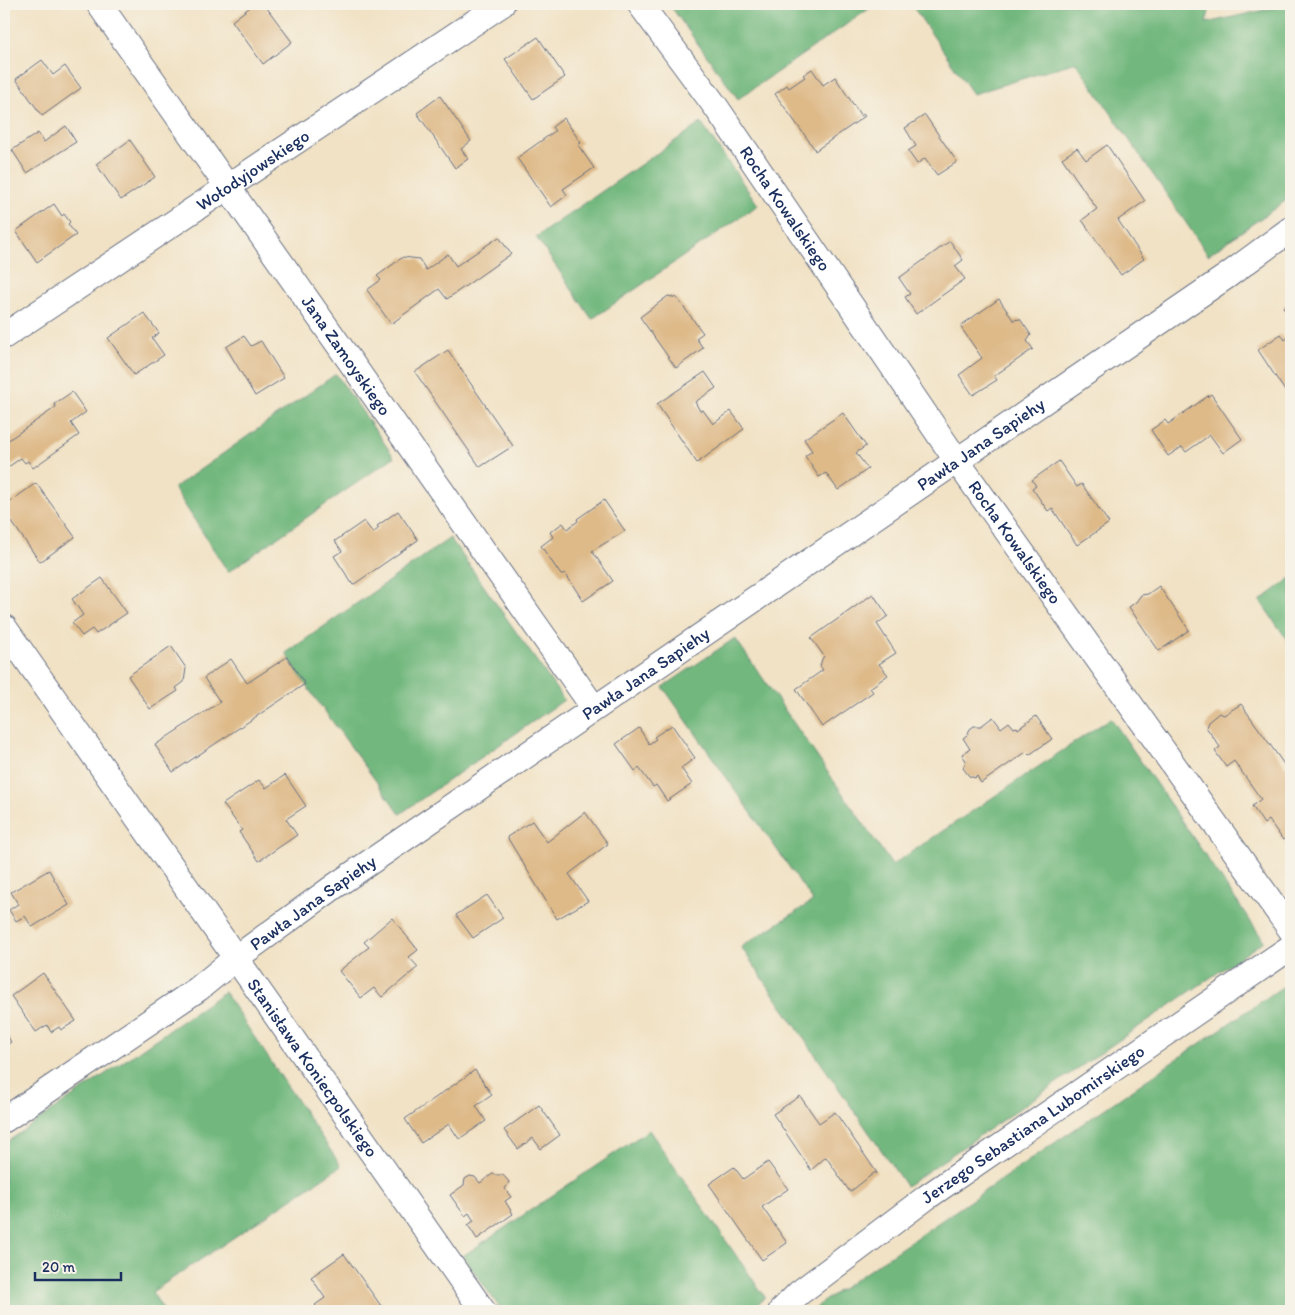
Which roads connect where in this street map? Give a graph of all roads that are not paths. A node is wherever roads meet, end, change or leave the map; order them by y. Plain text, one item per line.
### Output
1 (99, 4) edge
2 (502, 4) edge
3 (640, 4) edge
4 (227, 186) junction
5 (1291, 229) edge
6 (4, 336) edge
7 (957, 461) junction
8 (4, 627) edge
9 (594, 708) junction
10 (1291, 930) edge
11 (1291, 947) edge
12 (236, 958) junction
13 (4, 1120) edge
14 (483, 1311) edge
15 (781, 1311) edge

1 - 4 street, Jana Zamoyskiego
2 - 4 street, Wołodyjowskiego
3 - 7 street, Rocha Kowalskiego
4 - 6 street, Wołodyjowskiego
4 - 9 street, Jana Zamoyskiego
5 - 7 street, Pawła Jana Sapiehy
7 - 9 street, Pawła Jana Sapiehy
7 - 10 street, Rocha Kowalskiego
8 - 12 street, Stanisława Koniecpolskiego
9 - 12 street, Pawła Jana Sapiehy
11 - 15 street, Jerzego Sebastiana Lubomirskiego
12 - 13 street, Pawła Jana Sapiehy
12 - 14 street, Stanisława Koniecpolskiego

